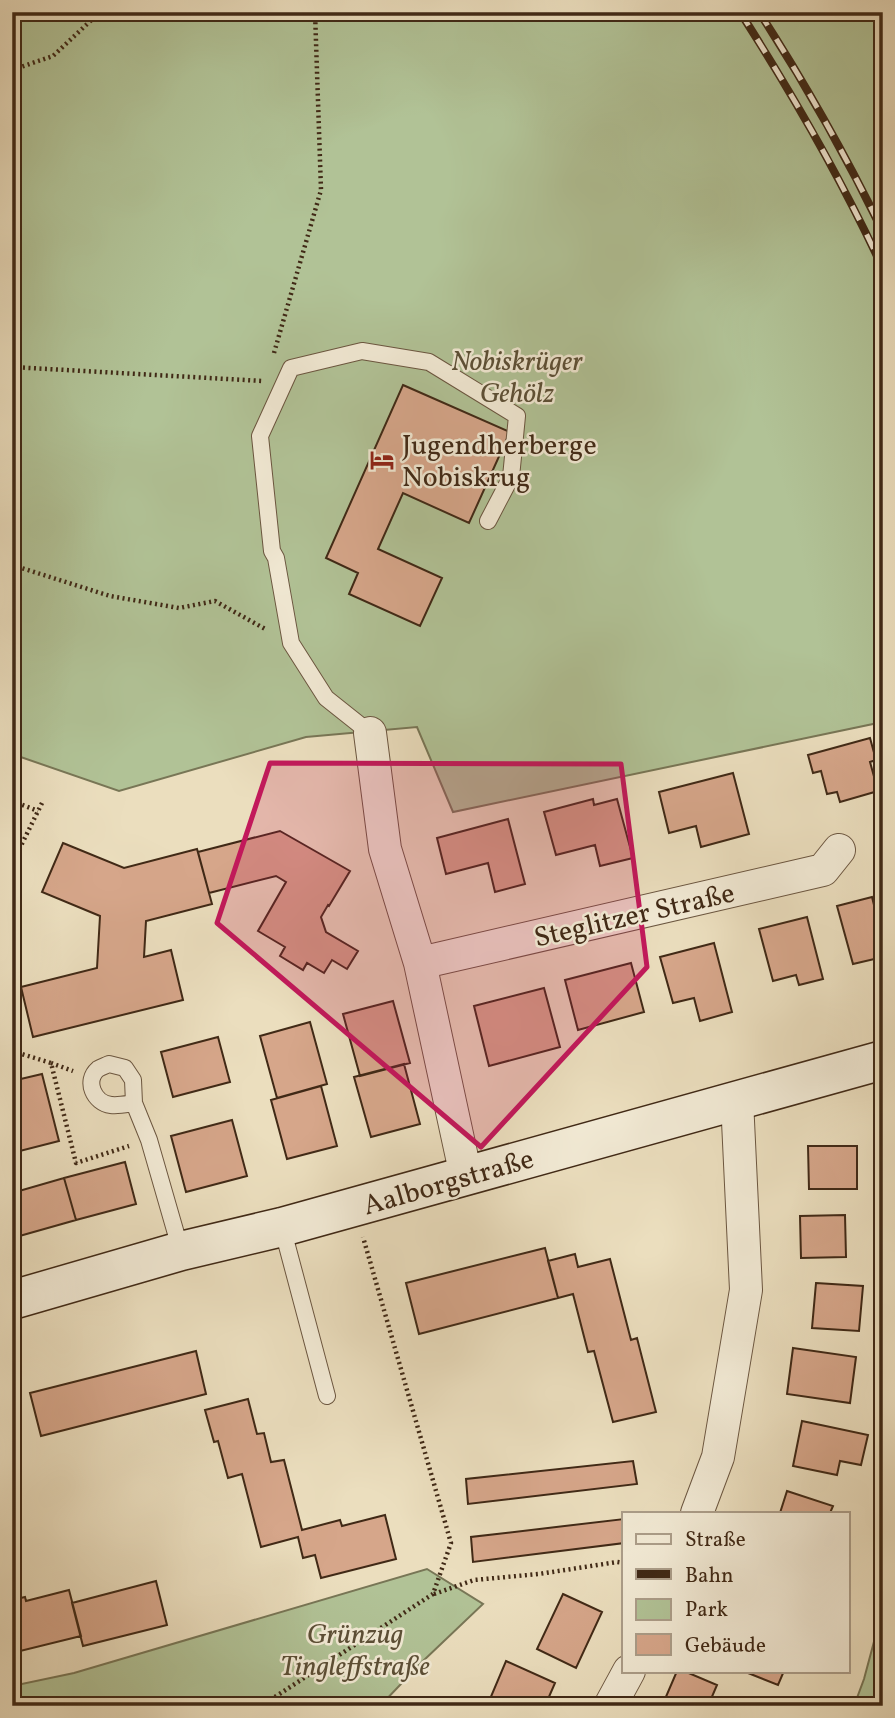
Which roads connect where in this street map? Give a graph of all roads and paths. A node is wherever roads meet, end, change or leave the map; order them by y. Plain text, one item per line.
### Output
1 (100, 12) edge
2 (315, 12) edge
3 (12, 69) edge
4 (274, 356) dead end
5 (12, 367) edge
6 (262, 393) dead end
7 (488, 521) dead end
8 (12, 565) edge
9 (291, 643) junction
10 (370, 733) joint
11 (12, 801) edge
12 (42, 803) dead end
13 (38, 811) junction
14 (839, 850) dead end
15 (12, 864) edge
16 (420, 963) junction
17 (12, 1051) edge
18 (883, 1060) edge
19 (737, 1100) junction
20 (134, 1103) dead end
21 (149, 1140) junction
22 (466, 1176) junction
23 (355, 1207) junction
24 (282, 1227) junction
25 (181, 1251) junction
26 (12, 1300) edge
27 (327, 1396) dead end
28 (698, 1512) edge
29 (622, 1563) edge
30 (433, 1594) junction
31 (627, 1672) edge
32 (261, 1706) edge
33 (610, 1706) edge

1 - 3 path
2 - 4 path
5 - 6 path
7 - 9 lane
8 - 9 path
9 - 10 lane
10 - 16 street
11 - 13 path
12 - 13 path
13 - 15 path
14 - 16 street, Steglitzer Straße
16 - 22 street
17 - 21 path
18 - 19 street, Aalborgstraße
19 - 22 street, Aalborgstraße
19 - 28 street
20 - 21 lane
21 - 25 lane
22 - 23 street, Aalborgstraße
23 - 24 street, Aalborgstraße
23 - 30 path
24 - 25 street, Aalborgstraße
24 - 27 lane
25 - 26 street, Aalborgstraße
29 - 30 path
30 - 32 path
31 - 33 street

